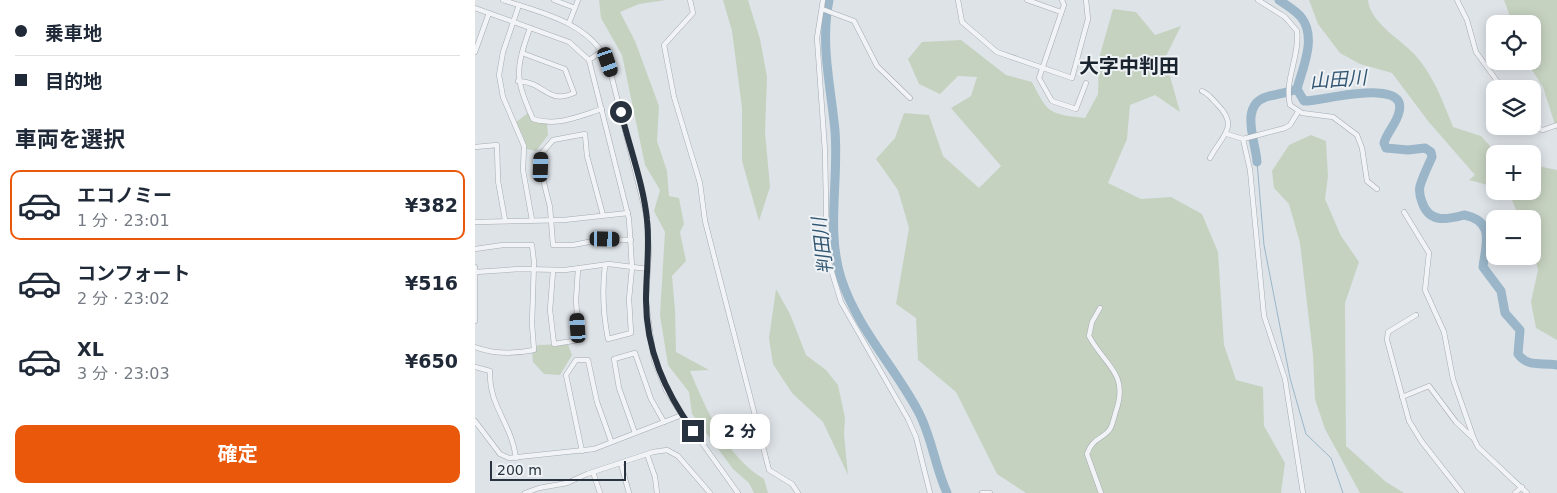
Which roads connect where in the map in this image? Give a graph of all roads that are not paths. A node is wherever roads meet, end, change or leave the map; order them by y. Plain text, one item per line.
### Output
1 (503, 0) edge
2 (554, 0) edge
3 (578, 0) edge
4 (690, 0) edge
5 (823, 0) edge
6 (958, 0) edge
7 (1027, 0) edge
8 (1062, 0) edge
9 (1086, 0) edge
10 (1258, 0) edge
11 (1457, 0) edge
12 (519, 5) junction
13 (475, 8) edge
14 (575, 8) junction
15 (823, 9) junction
16 (1061, 12) junction
17 (489, 13) junction
18 (514, 23) junction
19 (569, 23) junction
20 (530, 28) junction
21 (602, 51) junction
22 (475, 52) edge
23 (522, 53) junction
24 (589, 60) junction
25 (1042, 67) junction
26 (1496, 80) edge
27 (518, 81) junction
28 (1086, 83) dead end
29 (1202, 91) dead end
30 (910, 98) dead end
31 (602, 109) junction
32 (1298, 112) junction
33 (1557, 125) edge
34 (1541, 129) edge
35 (1227, 134) junction
36 (1243, 139) junction
37 (475, 146) edge
38 (1210, 158) dead end
39 (1377, 189) dead end
40 (1404, 212) dead end
41 (628, 213) junction
42 (603, 215) junction
43 (505, 220) junction
44 (533, 220) junction
45 (551, 220) junction
46 (475, 222) edge
47 (631, 240) junction
48 (475, 249) edge
49 (605, 265) junction
50 (632, 268) junction
51 (648, 268) junction
52 (475, 269) edge
53 (579, 269) junction
54 (534, 270) junction
55 (553, 271) junction
56 (1100, 308) dead end
57 (1416, 315) dead end
58 (475, 321) edge
59 (475, 347) edge
60 (475, 367) edge
61 (1402, 397) junction
62 (682, 416) junction
63 (475, 421) edge
64 (664, 422) junction
65 (635, 432) junction
66 (1473, 438) junction
67 (611, 441) junction
68 (582, 451) junction
69 (647, 454) junction
70 (516, 458) junction
71 (621, 464) junction
72 (593, 472) junction
73 (1522, 487) junction
74 (525, 493) edge
75 (600, 493) edge
76 (629, 493) edge
77 (657, 493) edge
78 (710, 493) edge
79 (738, 493) edge
80 (798, 493) edge
81 (930, 493) edge
82 (983, 493) edge
83 (990, 493) edge
84 (1101, 493) edge
85 (1303, 493) edge
86 (1462, 493) edge
87 (1515, 493) edge
88 (1527, 493) edge

1 - 12 street
2 - 14 street
3 - 14 street
4 - 80 street
5 - 15 street
6 - 25 street
7 - 16 street
8 - 16 street
9 - 25 street
10 - 32 street
11 - 26 street
12 - 18 street
12 - 19 street
13 - 17 street
14 - 19 street
15 - 30 street
15 - 81 street
16 - 25 street
17 - 18 street
17 - 22 street
18 - 20 street
18 - 44 street
19 - 21 street
20 - 23 street
20 - 24 street
21 - 24 street
21 - 51 street
23 - 27 street
23 - 27 street
24 - 31 street
25 - 28 street
27 - 31 street
29 - 35 street
31 - 41 street
32 - 36 street
32 - 39 street
33 - 34 street
35 - 36 street
35 - 38 street
36 - 85 street
37 - 43 street
40 - 66 street
41 - 42 street
41 - 47 street
42 - 45 street
42 - 45 street
43 - 44 street
43 - 46 street
44 - 45 street
45 - 47 street
47 - 50 street
48 - 54 street
49 - 50 street
49 - 50 street
49 - 53 street
50 - 51 street
51 - 62 street
52 - 54 street
52 - 58 street
53 - 55 street
53 - 55 street
54 - 55 street
54 - 59 street
56 - 84 street
57 - 61 street
60 - 70 street
61 - 66 street
61 - 86 street
62 - 64 street
62 - 79 street
63 - 70 street
64 - 65 street
64 - 65 street
65 - 67 street
66 - 73 street
67 - 68 street
67 - 68 street
68 - 70 street
69 - 71 street
69 - 77 street
69 - 78 street
71 - 72 street
71 - 76 street
72 - 74 street
72 - 75 street
73 - 87 street
73 - 88 street
82 - 83 street

